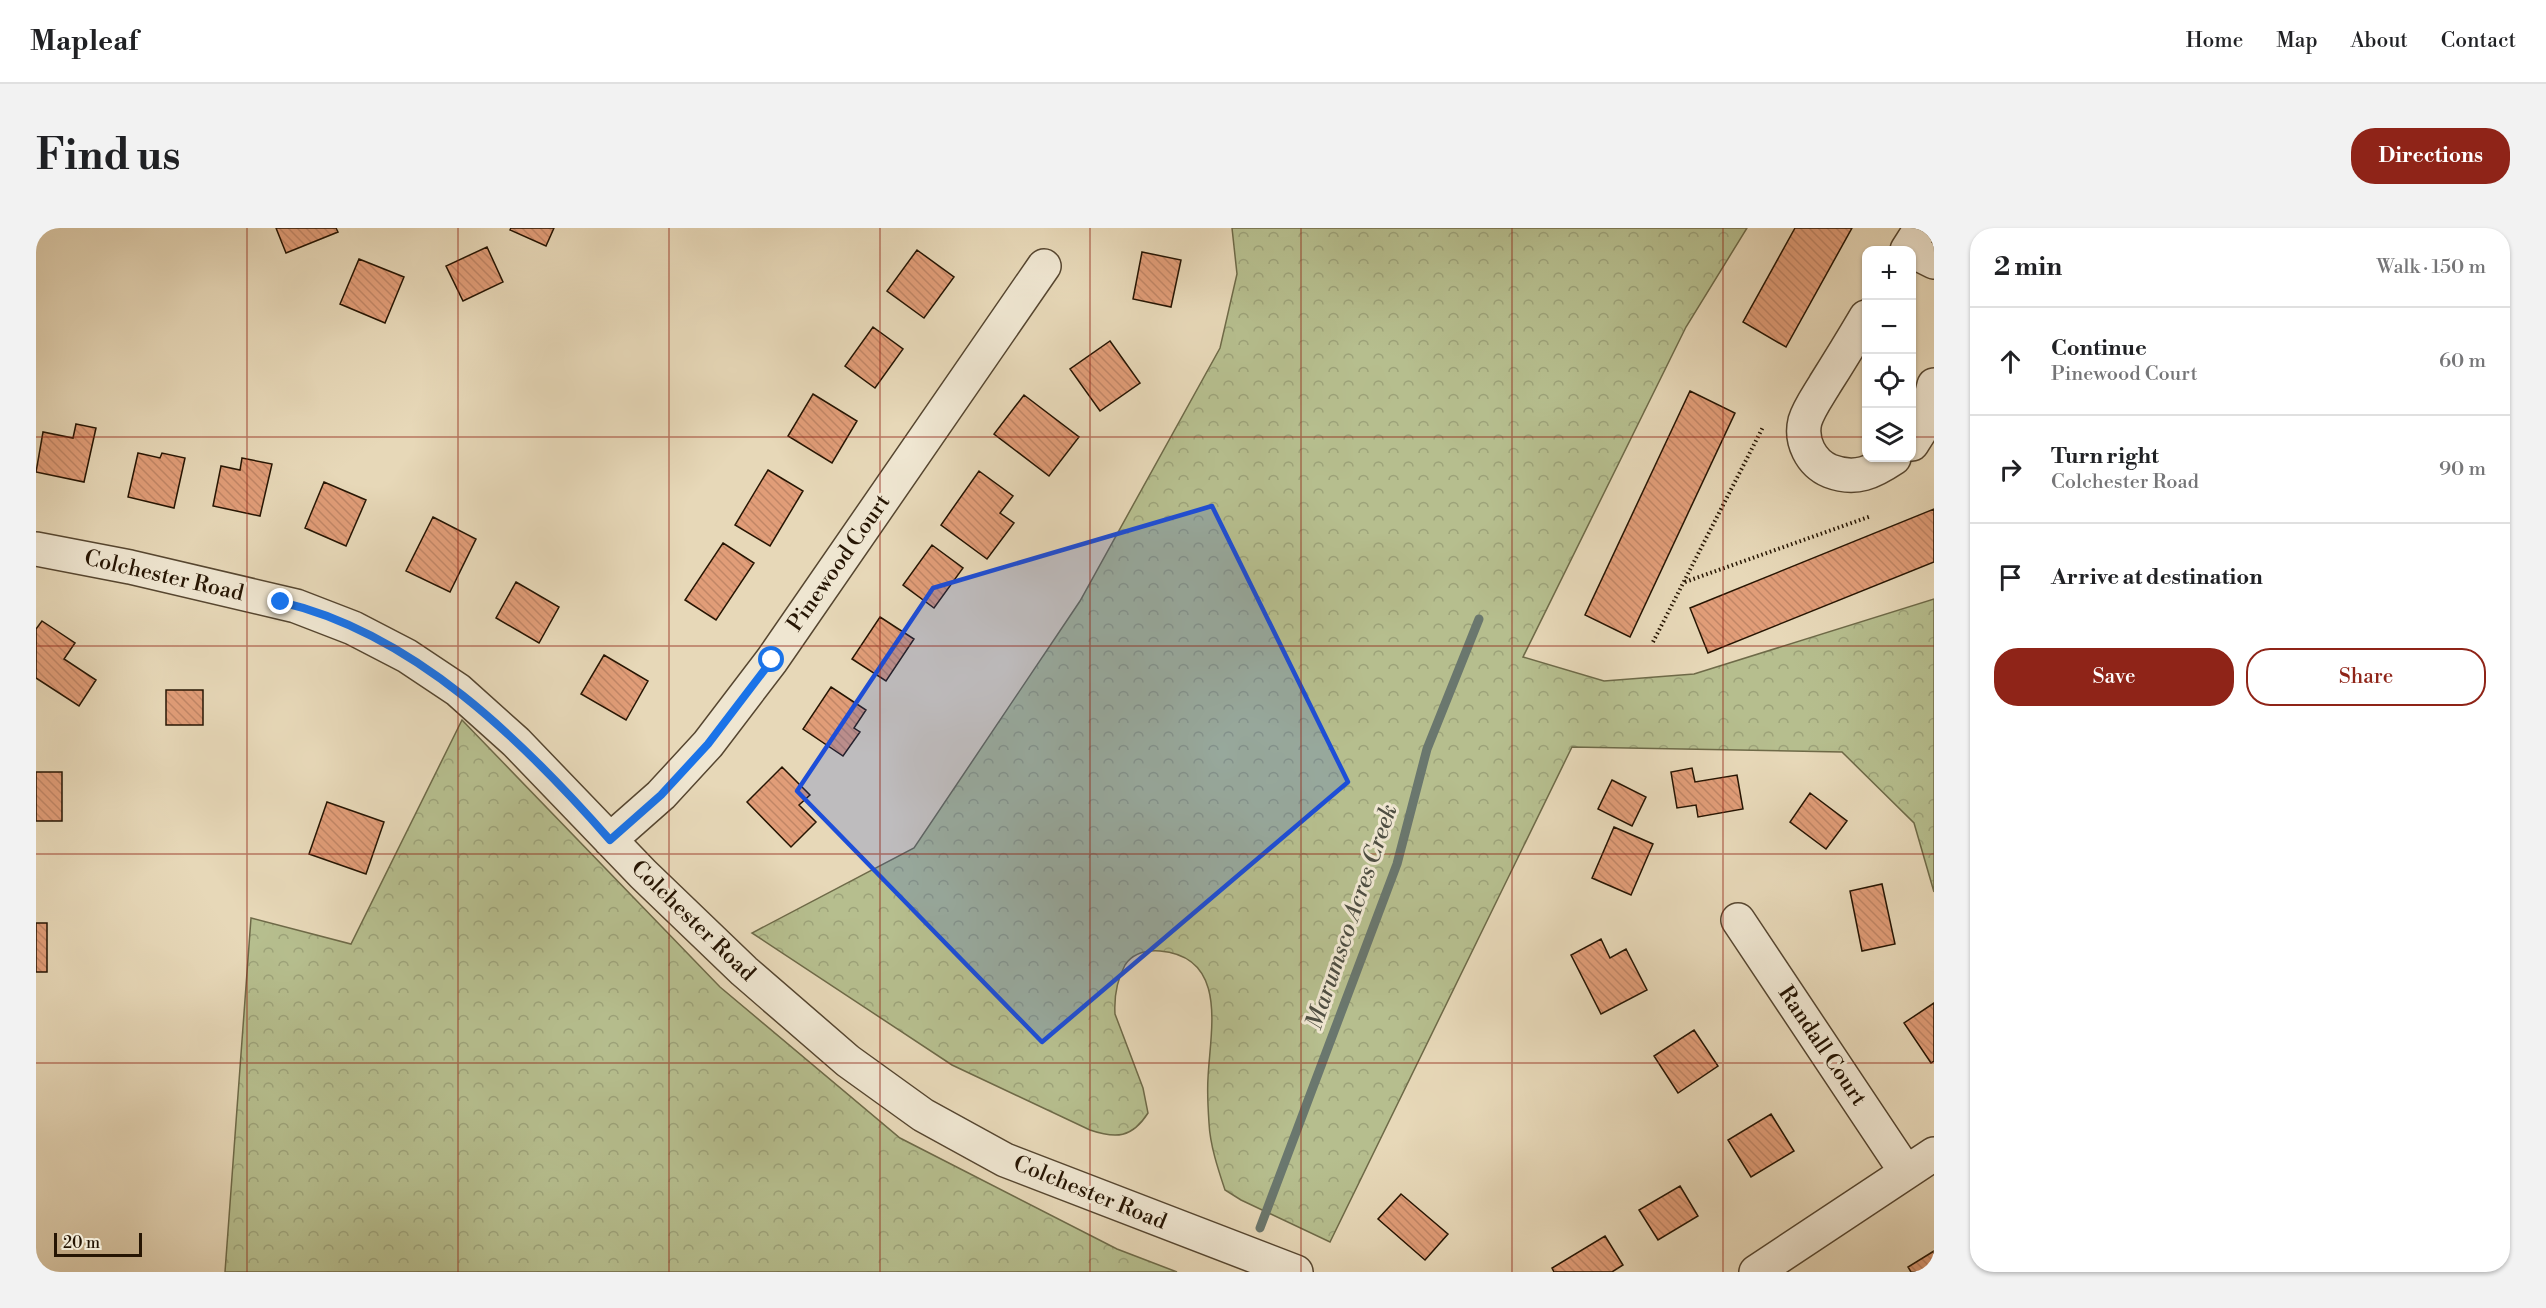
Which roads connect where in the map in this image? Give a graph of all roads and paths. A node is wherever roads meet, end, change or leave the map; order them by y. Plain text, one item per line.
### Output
1 (1044, 266) dead end
2 (1862, 324) edge
3 (1934, 385) edge
4 (1763, 427) dead end
5 (1916, 437) edge
6 (1888, 462) edge
7 (1871, 516) dead end
8 (36, 549) edge
9 (1684, 582) junction
10 (1653, 642) dead end
11 (610, 840) junction
12 (1738, 920) dead end
13 (1934, 1154) edge
14 (1906, 1172) junction
15 (1296, 1272) edge
16 (1756, 1272) edge

1 - 11 street, Pinewood Court
2 - 6 street
3 - 5 street
4 - 9 path
7 - 9 path
8 - 11 street, Colchester Road
9 - 10 path
11 - 15 street, Colchester Road
12 - 14 street, Randall Court
13 - 14 street
14 - 16 street

